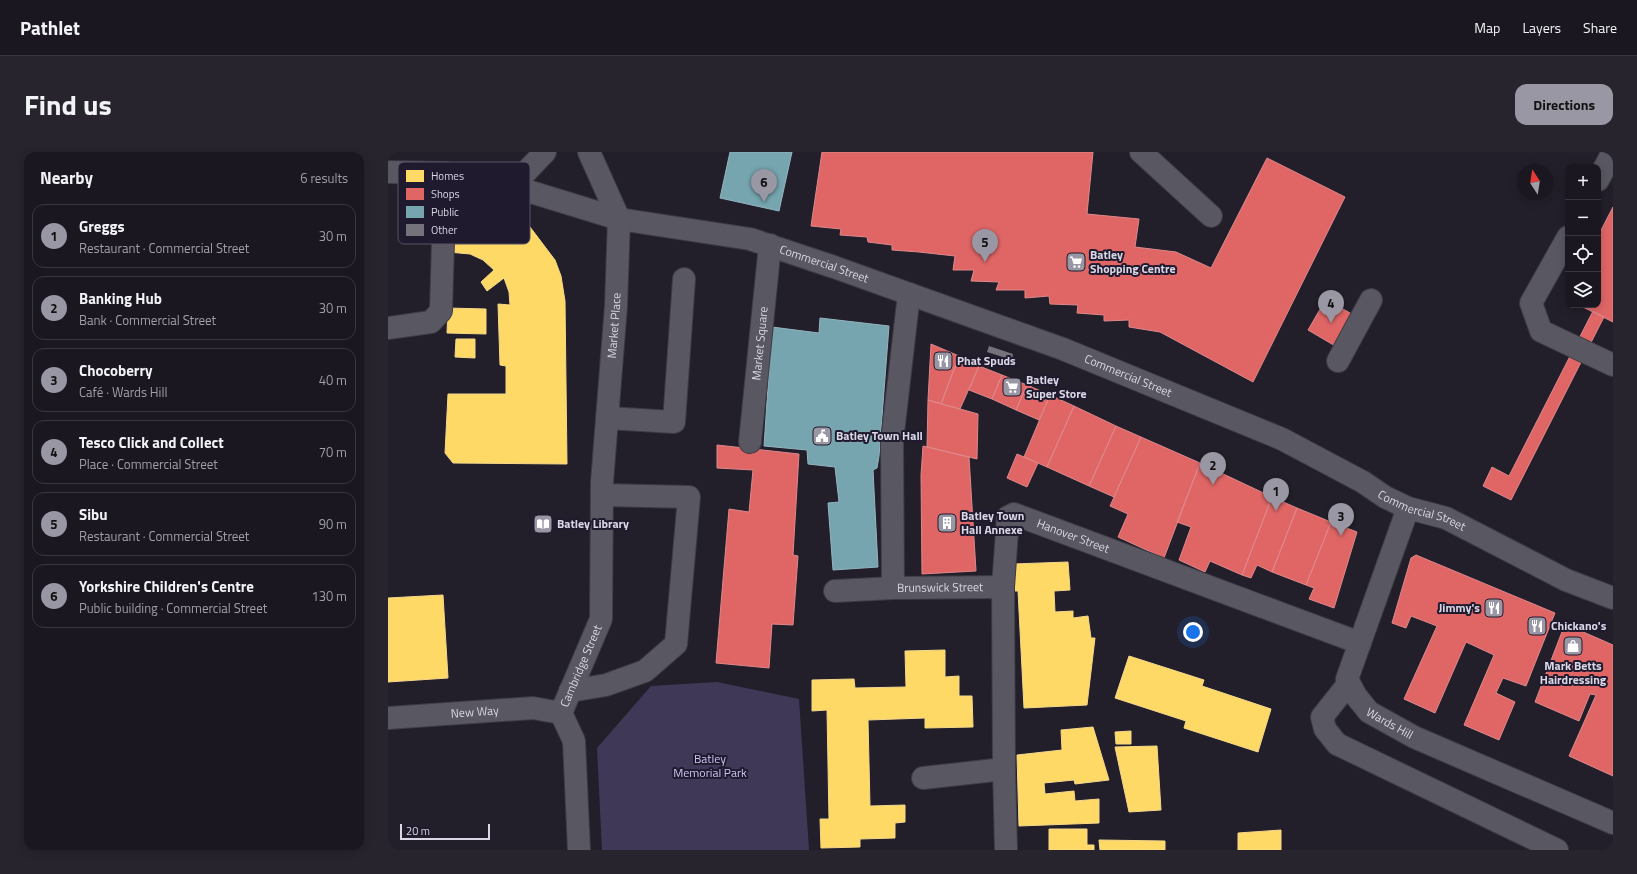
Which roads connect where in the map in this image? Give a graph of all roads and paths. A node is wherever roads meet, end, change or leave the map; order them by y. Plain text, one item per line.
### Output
1 (545, 152) edge
2 (589, 152) edge
3 (1141, 152) edge
4 (1613, 152) edge
5 (530, 168) edge
6 (388, 172) edge
7 (398, 172) edge
8 (1601, 174) edge
9 (530, 192) edge
10 (1211, 216) dead end
11 (619, 219) junction
12 (1565, 242) edge
13 (443, 244) edge
14 (770, 245) junction
15 (684, 280) dead end
16 (909, 294) junction
17 (1370, 300) dead end
18 (388, 328) edge
19 (1338, 362) dead end
20 (1613, 365) edge
21 (606, 424) junction
22 (750, 442) dead end
23 (602, 495) junction
24 (1408, 508) junction
25 (1003, 587) junction
26 (893, 588) junction
27 (835, 591) dead end
28 (1613, 598) edge
29 (1360, 643) junction
30 (1349, 683) junction
31 (570, 691) junction
32 (561, 713) junction
33 (388, 718) edge
34 (1004, 769) junction
35 (923, 778) dead end
36 (1613, 823) edge
37 (579, 850) edge
38 (1006, 850) edge
39 (1557, 850) edge

1 - 5 street
2 - 11 street
3 - 10 street
4 - 8 street
6 - 7 street, Commercial Street
9 - 11 street, Commercial Street
11 - 14 street, Commercial Street
11 - 21 street, Market Place
12 - 20 street
13 - 18 street
14 - 16 street, Commercial Street
14 - 22 street, Market Square
15 - 21 street
16 - 24 street, Commercial Street
16 - 26 street, Brunswick Street
17 - 19 street
21 - 23 street, Cambridge Street
23 - 31 street, Cambridge Street
23 - 31 street
24 - 28 street, Commercial Street
24 - 29 street
25 - 26 street, Brunswick Street
25 - 29 street, Hanover Street
25 - 34 street, Hanover Street
26 - 27 street
29 - 30 street
30 - 36 street, Wards Hill
30 - 39 street
31 - 32 street, Cambridge Street
32 - 33 street, New Way
32 - 37 street, Cambridge Street
34 - 35 street
34 - 38 street, Hanover Street

